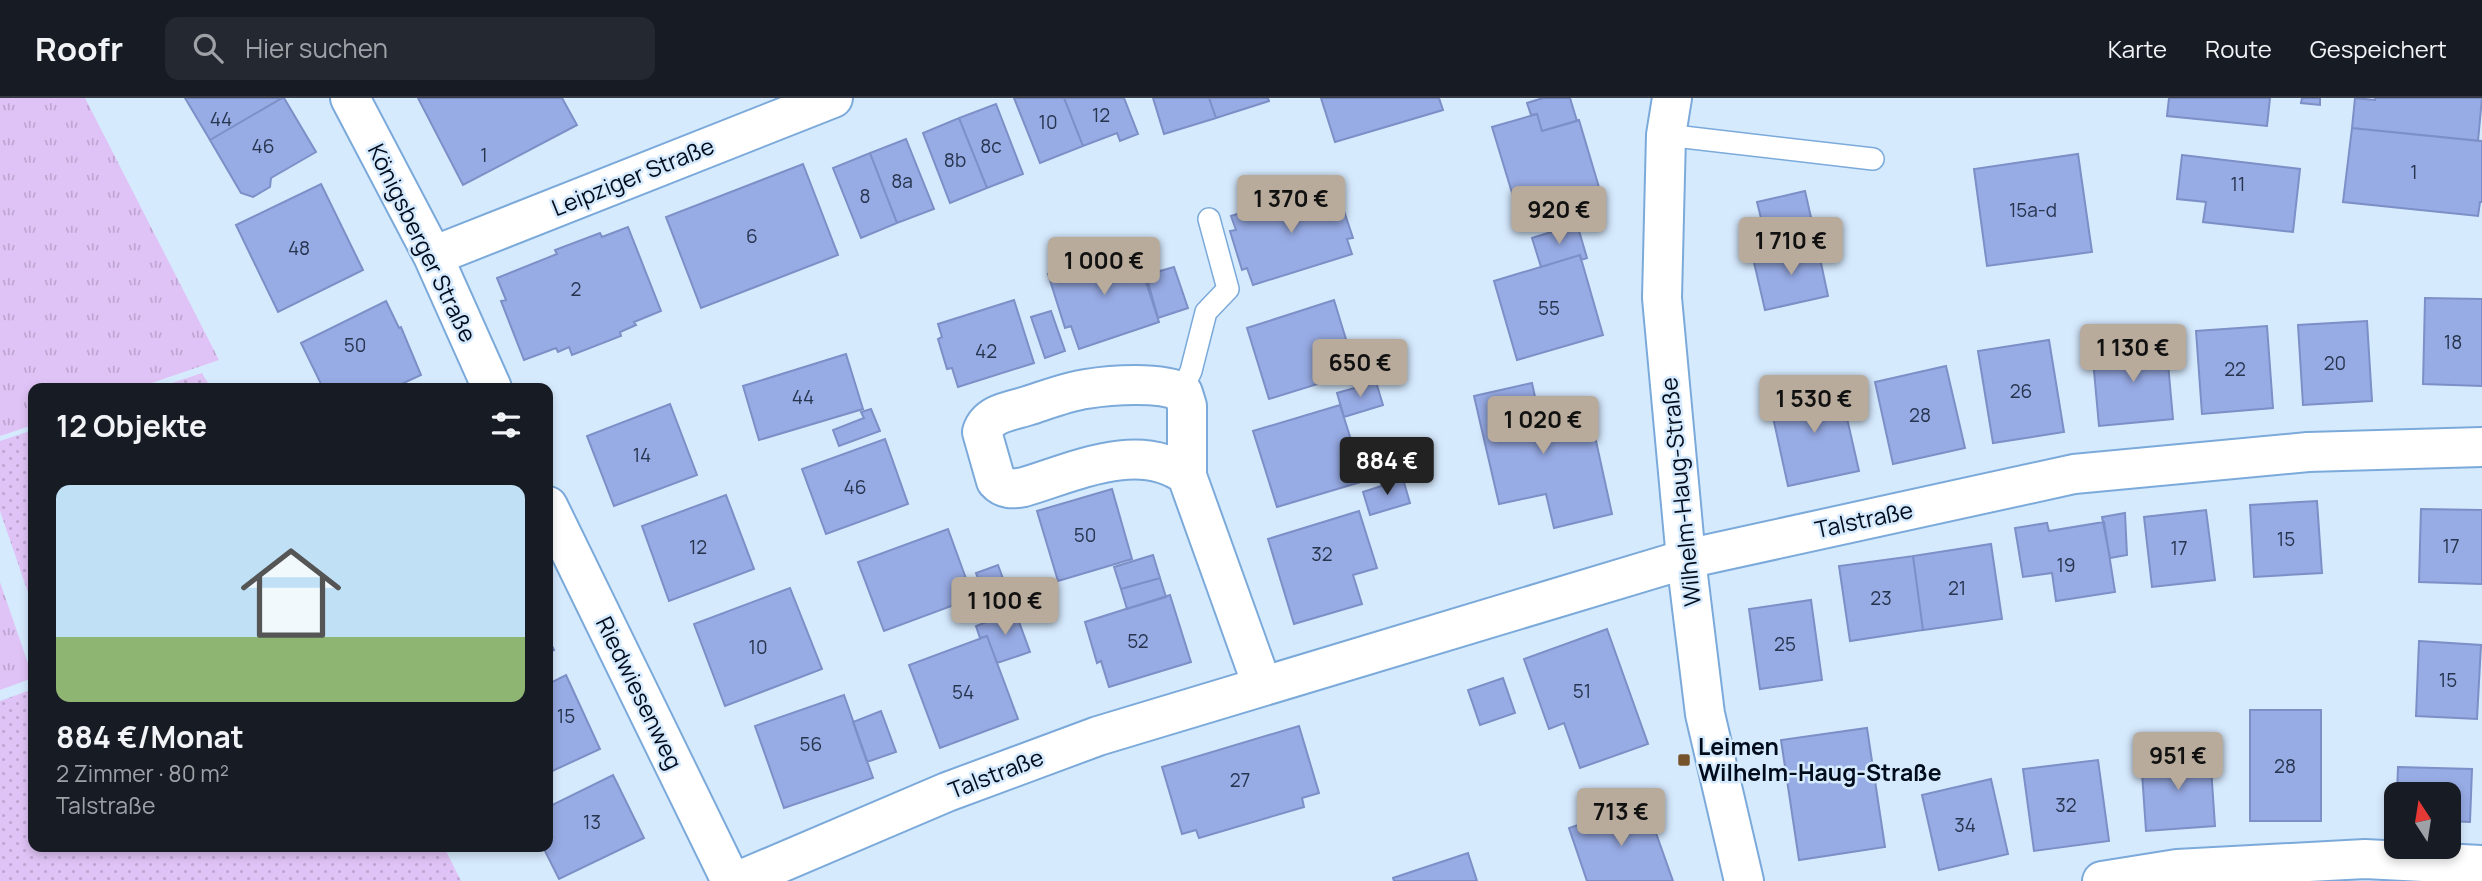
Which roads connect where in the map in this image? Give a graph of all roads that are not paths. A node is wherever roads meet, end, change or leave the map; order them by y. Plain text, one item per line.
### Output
1 (350, 98) edge
2 (834, 98) edge
3 (1669, 116) edge
4 (1873, 159) dead end
5 (1209, 219) dead end
6 (433, 256) junction
7 (490, 383) edge
8 (1181, 392) junction
9 (2482, 447) edge
10 (1187, 477) junction
11 (553, 516) edge
12 (1686, 559) junction
13 (1262, 685) junction
14 (2482, 865) edge
15 (731, 881) edge
16 (738, 881) edge
17 (1744, 881) edge
18 (2102, 881) edge

1 - 6 street, Königsberger Straße
2 - 6 street, Leipziger Straße
3 - 4 lane
3 - 12 street, Wilhelm-Haug-Straße
5 - 8 lane
6 - 7 street, Königsberger Straße
8 - 10 street
8 - 10 street
9 - 12 street, Talstraße
10 - 13 street
11 - 15 street, Riedwiesenweg
12 - 13 street, Talstraße
12 - 17 street, Wilhelm-Haug-Straße
13 - 16 street, Talstraße
14 - 18 street

